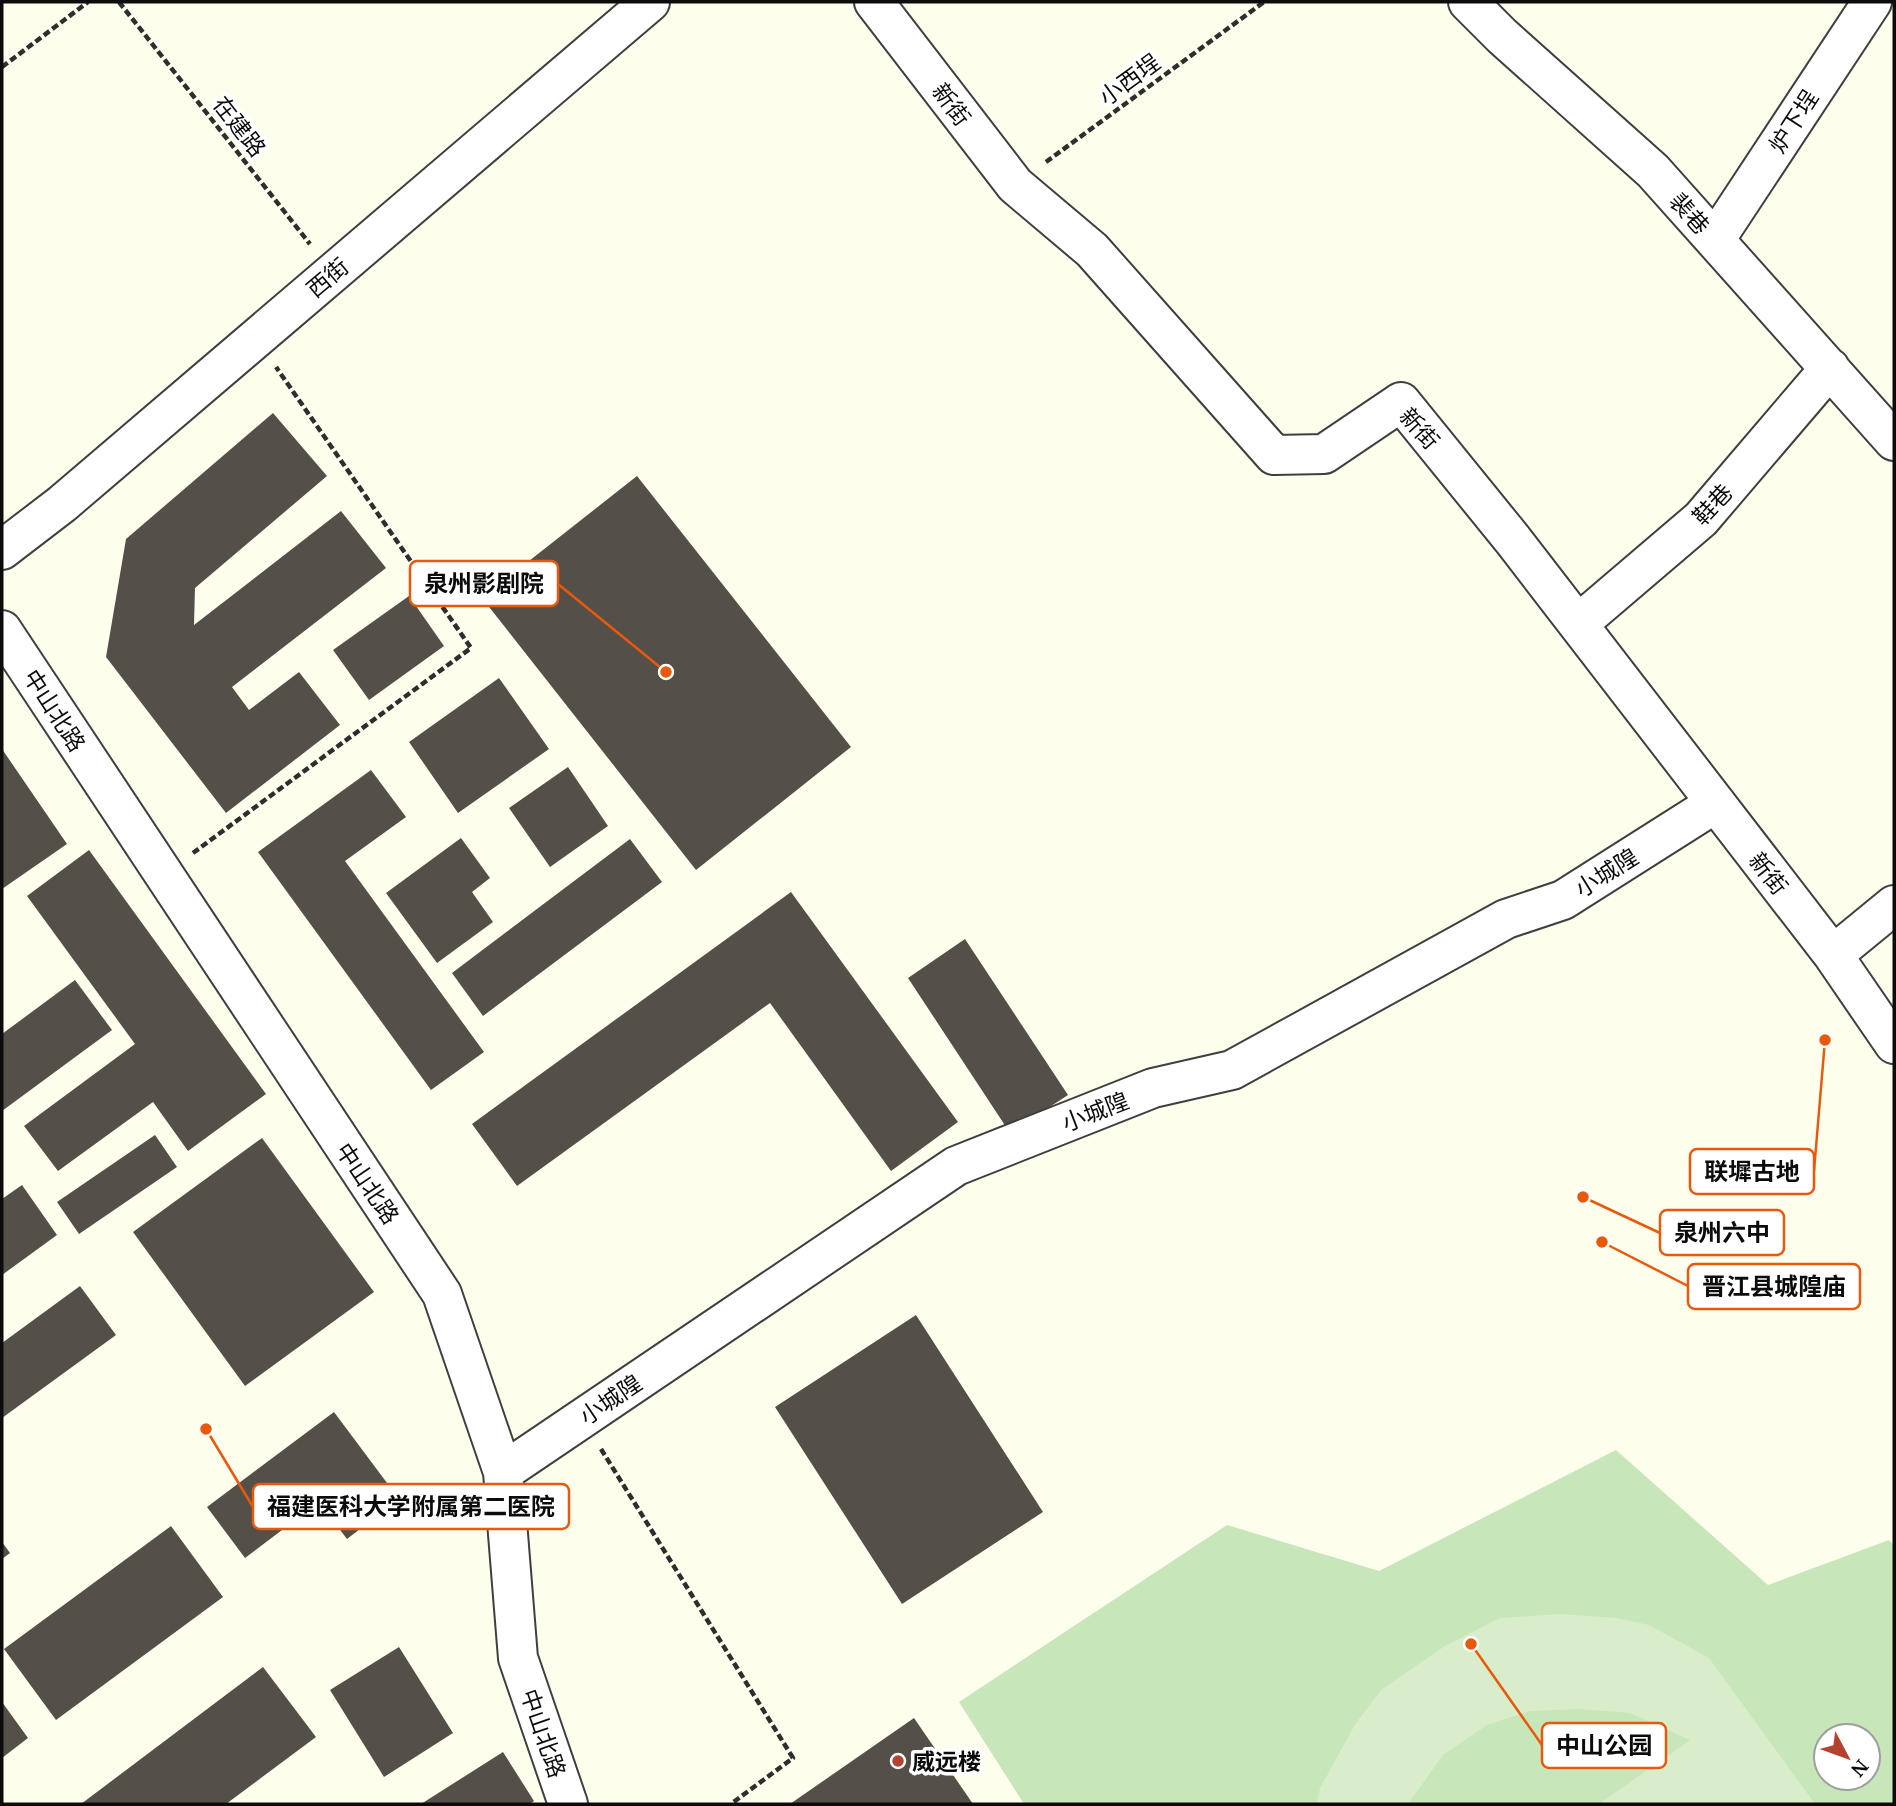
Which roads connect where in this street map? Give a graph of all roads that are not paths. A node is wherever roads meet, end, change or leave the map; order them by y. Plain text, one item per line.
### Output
1 (650, 2) edge
2 (874, 2) edge
3 (1468, 2) edge
4 (1872, 2) edge
5 (1715, 240) junction
6 (1830, 368) junction
7 (1894, 441) edge
8 (2, 550) edge
9 (1578, 624) junction
10 (2, 630) edge
11 (1716, 803) junction
12 (1894, 905) edge
13 (1833, 955) junction
14 (1894, 1044) edge
15 (503, 1472) junction
16 (568, 1804) edge

1 - 8 street, 西街
2 - 9 street, 新街
3 - 5 street, 裴巷
4 - 5 street, 炉下埕
5 - 6 street, 裴巷
6 - 7 street, 裴巷
6 - 9 street, 鞋巷
9 - 11 street, 新街
10 - 15 street, 中山北路
11 - 13 street, 新街
11 - 15 street, 小城隍
12 - 13 street
13 - 14 street, 新街
15 - 16 street, 中山北路

